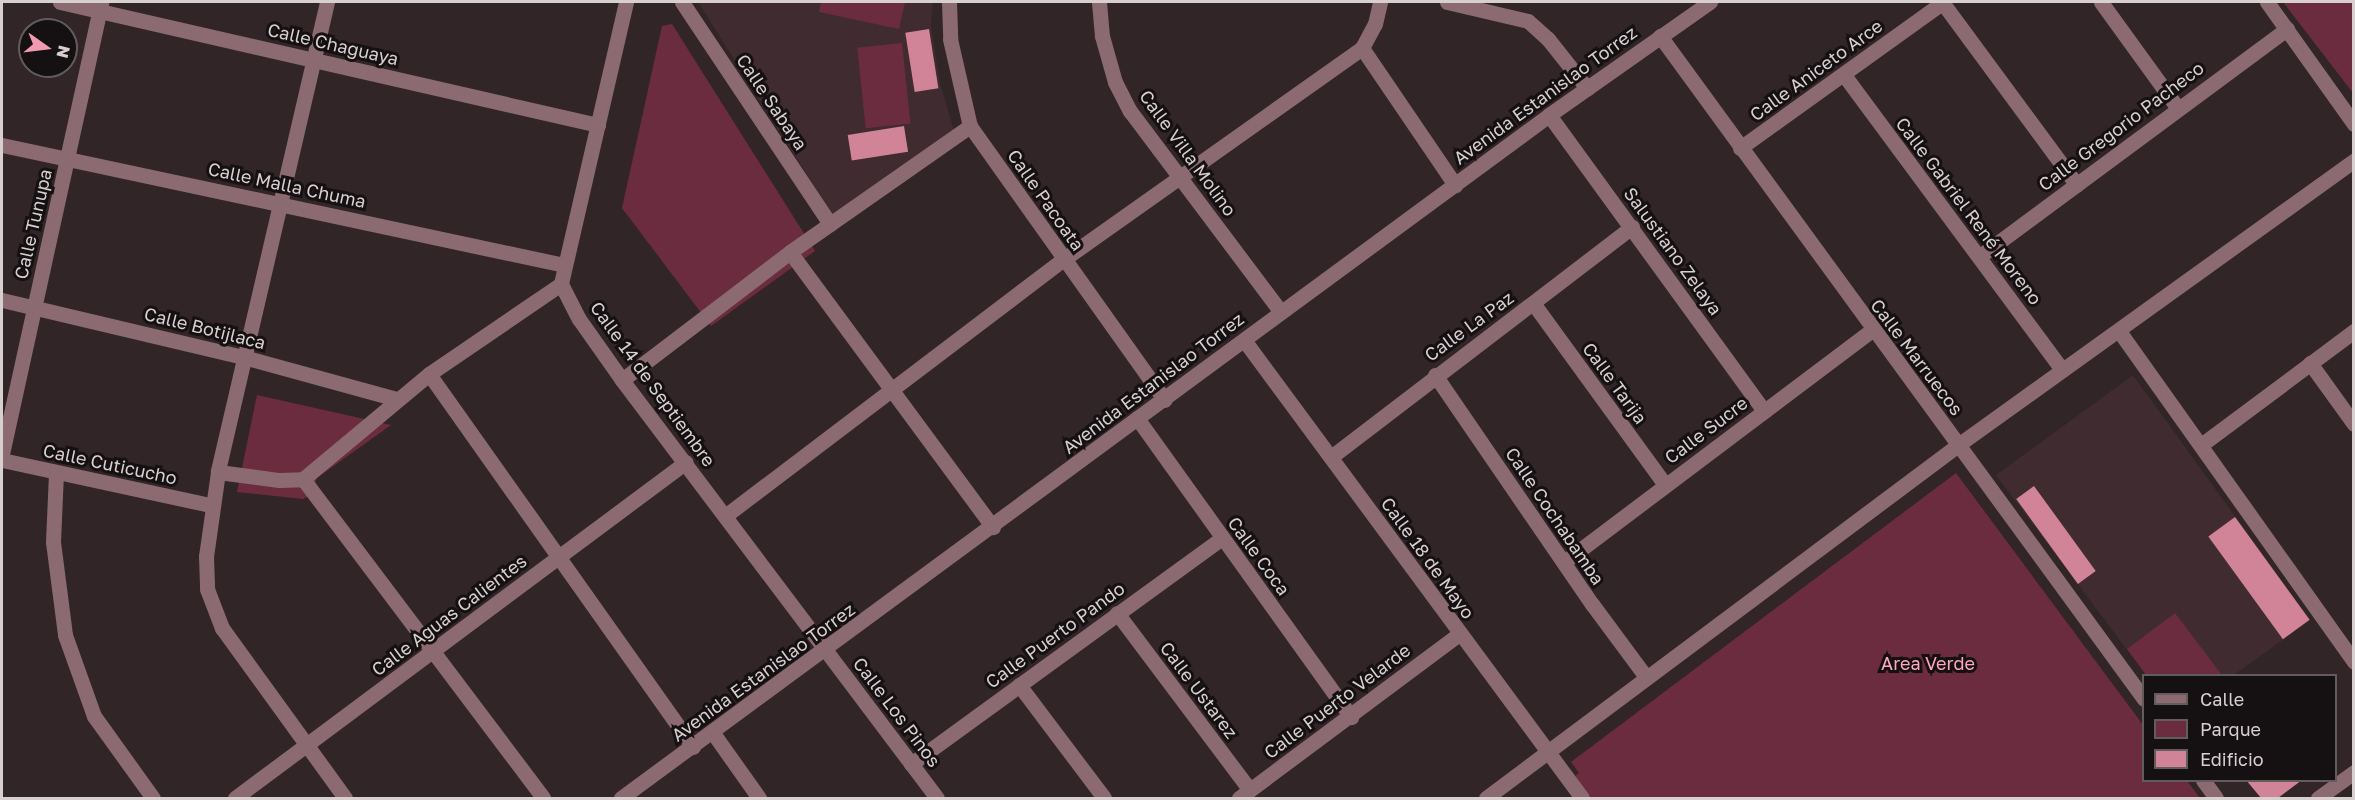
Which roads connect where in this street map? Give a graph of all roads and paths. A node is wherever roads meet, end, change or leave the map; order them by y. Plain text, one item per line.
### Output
1 (60, 2) edge
2 (327, 2) edge
3 (626, 2) edge
4 (682, 2) edge
5 (949, 2) edge
6 (1099, 2) edge
7 (1380, 2) edge
8 (1448, 2) edge
9 (1710, 2) edge
10 (1943, 2) edge
11 (2101, 2) edge
12 (2267, 2) edge
13 (100, 6) edge
14 (2287, 29) junction
15 (1660, 36) junction
16 (1362, 48) junction
17 (314, 59) junction
18 (1844, 75) junction
19 (1587, 88) junction
20 (2177, 107) junction
21 (1549, 115) junction
22 (598, 124) junction
23 (2354, 124) edge
24 (970, 126) junction
25 (2, 145) edge
26 (1740, 148) junction
27 (68, 159) junction
28 (2354, 160) edge
29 (1181, 179) junction
30 (2077, 184) junction
31 (1455, 185) junction
32 (282, 203) junction
33 (830, 224) junction
34 (1632, 227) junction
35 (790, 252) junction
36 (1980, 256) junction
37 (1064, 259) junction
38 (564, 266) junction
39 (561, 284) junction
40 (2, 300) edge
41 (1533, 303) junction
42 (34, 307) junction
43 (1281, 312) junction
44 (1872, 330) junction
45 (2119, 331) junction
46 (2354, 331) edge
47 (1244, 340) junction
48 (247, 358) junction
49 (2310, 363) junction
50 (2062, 370) junction
51 (429, 374) junction
52 (1435, 375) junction
53 (622, 380) junction
54 (891, 392) junction
55 (397, 399) junction
56 (1165, 400) junction
57 (1764, 411) junction
58 (1137, 418) junction
59 (2354, 424) edge
60 (1959, 445) junction
61 (2200, 445) junction
62 (2, 454) edge
63 (1330, 457) junction
64 (2, 460) edge
65 (686, 462) junction
66 (218, 472) junction
67 (57, 473) junction
68 (303, 479) junction
69 (1665, 485) junction
70 (211, 505) junction
71 (725, 516) junction
72 (993, 527) junction
73 (1222, 538) junction
74 (556, 558) junction
75 (1564, 562) junction
76 (1117, 613) junction
77 (1459, 634) junction
78 (826, 650) junction
79 (431, 654) junction
80 (2354, 662) edge
81 (1646, 677) junction
82 (1019, 685) junction
83 (2142, 696) edge
84 (1351, 717) junction
85 (713, 733) junction
86 (305, 747) junction
87 (693, 747) junction
88 (1549, 752) junction
89 (911, 764) junction
90 (2354, 772) edge
91 (2204, 782) edge
92 (1244, 794) edge
93 (153, 798) edge
94 (234, 798) edge
95 (345, 798) edge
96 (543, 798) edge
97 (621, 798) edge
98 (759, 798) edge
99 (936, 798) edge
100 (1104, 798) edge
101 (1486, 798) edge
102 (1582, 798) edge
103 (2216, 798) edge
104 (2318, 798) edge

1 - 13 street, Calle Chaguaya
2 - 17 street
3 - 22 street
4 - 33 street, Calle Sabaya
5 - 24 street, Calle Pacoata
6 - 29 street, Calle Villa Molino
7 - 16 street
8 - 19 street
9 - 15 street, Avenida Estanislao Torrez
10 - 18 street, Calle Aniceto Arce
10 - 30 street
11 - 20 street
12 - 14 street
13 - 17 street, Calle Chaguaya
13 - 27 street, Calle Tunupa
14 - 20 street, Calle Gregorio Pacheco
14 - 23 street
15 - 19 street, Avenida Estanislao Torrez
15 - 26 street, Calle Marruecos
16 - 29 street
16 - 31 street
17 - 22 street, Calle Chaguaya
17 - 32 street
18 - 26 street, Calle Aniceto Arce
18 - 36 street, Calle Gabriel René Moreno
19 - 21 street, Avenida Estanislao Torrez
20 - 30 street, Calle Gregorio Pacheco
21 - 31 street, Avenida Estanislao Torrez
21 - 34 street, Salustiano Zelaya
22 - 38 street
24 - 33 street
24 - 37 street, Calle Pacoata
25 - 27 street, Calle Malla Chuma
26 - 44 street, Calle Marruecos
27 - 32 street, Calle Malla Chuma
27 - 42 street, Calle Tunupa
28 - 45 street
29 - 37 street
29 - 43 street, Calle Villa Molino
30 - 36 street, Calle Gregorio Pacheco
31 - 43 street, Avenida Estanislao Torrez
32 - 38 street, Calle Malla Chuma
32 - 48 street
33 - 35 street
34 - 41 street, Calle La Paz
34 - 57 street, Salustiano Zelaya
35 - 53 street
35 - 54 street
36 - 50 street, Calle Gabriel René Moreno
37 - 54 street
37 - 56 street, Calle Pacoata
38 - 39 street
39 - 51 street
39 - 53 street, Calle 14 de Septiembre
40 - 42 street, Calle Botijlaca
41 - 52 street, Calle La Paz
41 - 69 street, Calle Tarija
42 - 48 street, Calle Botijlaca
42 - 62 street, Calle Tunupa
43 - 47 street, Avenida Estanislao Torrez
44 - 57 street, Calle Sucre
44 - 60 street, Calle Marruecos
45 - 50 street
45 - 61 street
46 - 49 street
47 - 56 street, Avenida Estanislao Torrez
47 - 63 street, Calle 18 de Mayo
48 - 55 street, Calle Botijlaca
48 - 66 street
49 - 59 street
49 - 61 street
50 - 60 street
51 - 55 street
51 - 74 street
52 - 63 street, Calle La Paz
52 - 75 street, Calle Cochabamba
53 - 65 street, Calle 14 de Septiembre
54 - 71 street
54 - 72 street
55 - 68 street
56 - 58 street, Avenida Estanislao Torrez
57 - 69 street, Calle Sucre
58 - 72 street, Avenida Estanislao Torrez
58 - 73 street, Calle Coca
60 - 81 street
60 - 83 street, Calle Marruecos
61 - 80 street
63 - 77 street, Calle 18 de Mayo
64 - 67 street, Calle Cuticucho
65 - 71 street, Calle 14 de Septiembre
65 - 74 street, Calle Aguas Calientes
66 - 68 street
66 - 70 street
67 - 70 street, Calle Cuticucho
67 - 93 street
68 - 79 street
69 - 75 street, Calle Sucre
70 - 86 street
71 - 78 street, Calle 14 de Septiembre
72 - 78 street, Avenida Estanislao Torrez
73 - 76 street, Calle Puerto Pando
73 - 84 street, Calle Coca
74 - 79 street, Calle Aguas Calientes
74 - 87 street
75 - 81 street, Calle Cochabamba
76 - 82 street, Calle Puerto Pando
76 - 92 street, Calle Ustarez
77 - 84 street, Calle Puerto Velarde
77 - 88 street, Calle 18 de Mayo
78 - 85 street, Avenida Estanislao Torrez
78 - 89 street, Calle Los Pinos
79 - 86 street, Calle Aguas Calientes
79 - 96 street
81 - 88 street
82 - 89 street, Calle Puerto Pando
82 - 100 street
84 - 92 street, Calle Puerto Velarde
85 - 87 street, Avenida Estanislao Torrez
85 - 98 street
86 - 94 street, Calle Aguas Calientes
86 - 95 street
87 - 97 street, Avenida Estanislao Torrez
88 - 101 street
88 - 102 street, Calle 18 de Mayo
89 - 99 street, Calle Los Pinos
90 - 104 street
91 - 103 street

